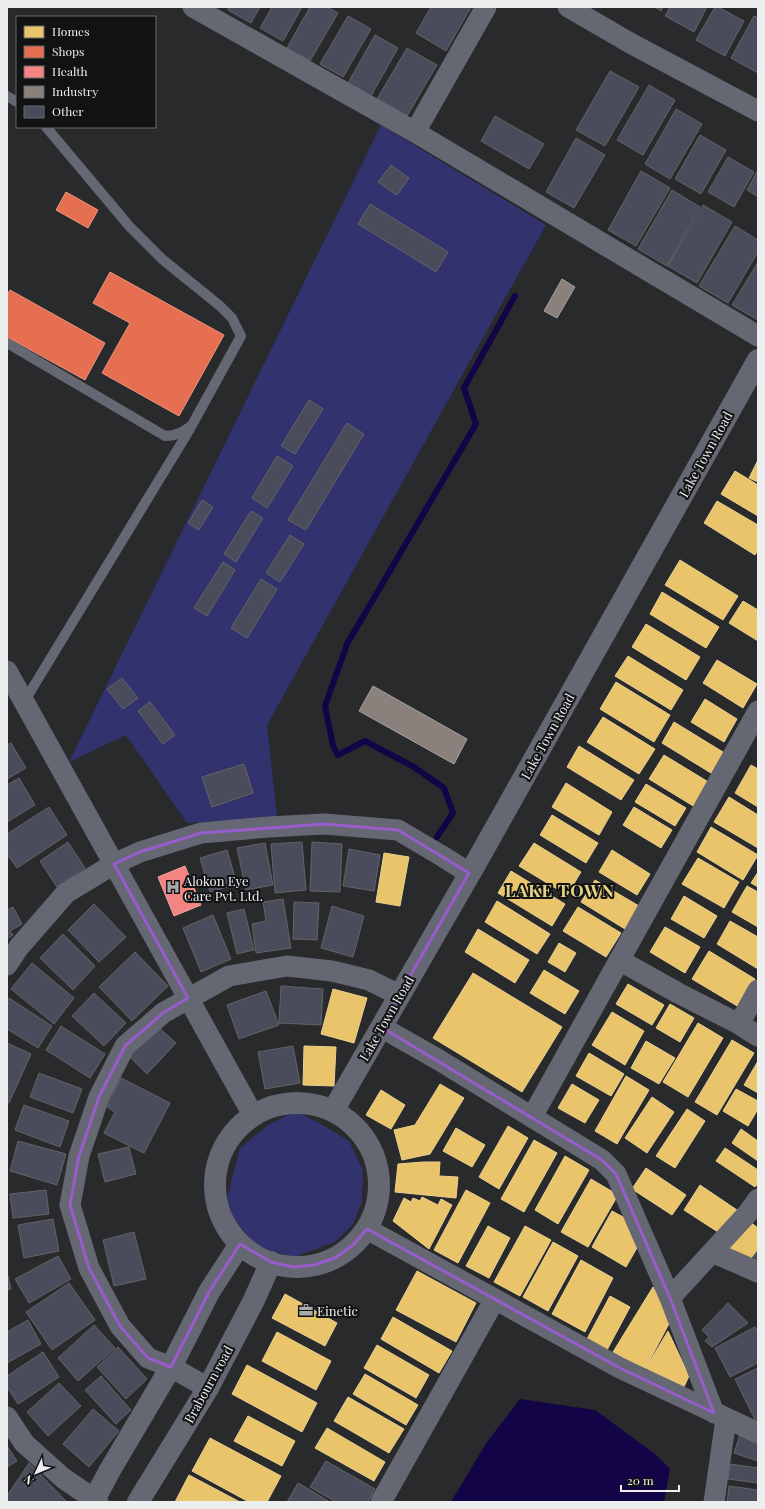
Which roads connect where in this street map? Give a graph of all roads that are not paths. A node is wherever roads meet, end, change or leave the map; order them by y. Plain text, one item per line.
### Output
1 (193, 7) edge
2 (486, 7) edge
3 (568, 7) edge
4 (7, 96) edge
5 (16, 101) edge
6 (758, 111) edge
7 (47, 128) edge
8 (415, 132) junction
9 (758, 336) edge
10 (7, 343) edge
11 (758, 360) edge
12 (192, 425) junction
13 (7, 671) edge
14 (24, 702) junction
15 (758, 711) edge
16 (114, 864) junction
17 (470, 873) junction
18 (619, 960) junction
19 (7, 965) edge
20 (758, 990) edge
21 (399, 995) junction
22 (188, 998) junction
23 (738, 1024) junction
24 (381, 1027) junction
25 (758, 1036) edge
26 (333, 1111) junction
27 (253, 1115) junction
28 (532, 1117) junction
29 (758, 1199) edge
30 (367, 1229) junction
31 (240, 1244) junction
32 (712, 1252) junction
33 (271, 1262) junction
34 (758, 1272) edge
35 (670, 1298) junction
36 (495, 1299) junction
37 (171, 1367) junction
38 (208, 1388) junction
39 (720, 1416) junction
40 (7, 1417) edge
41 (758, 1433) edge
42 (95, 1501) edge
43 (138, 1502) edge
44 (381, 1502) edge
45 (714, 1502) edge

1 - 8 street
2 - 8 street
3 - 6 street
4 - 5 lane
7 - 12 lane
8 - 9 street
10 - 12 lane
11 - 17 street, Lake Town Road
12 - 14 lane
13 - 14 street
14 - 16 street
15 - 18 street
16 - 17 street
16 - 19 street
16 - 22 street
17 - 21 street, Lake Town Road
18 - 23 street
18 - 28 street
20 - 23 street
21 - 22 street
21 - 24 street, Lake Town Road
22 - 27 street
22 - 37 street
23 - 25 street
24 - 26 street, Lake Town Road
24 - 28 street
26 - 27 street
26 - 30 street
27 - 31 street
28 - 35 street
29 - 32 street
30 - 33 street
30 - 36 street
31 - 33 street
31 - 37 street
32 - 34 street
32 - 35 street
33 - 38 street, Brabourn road
35 - 39 street
36 - 39 street
36 - 44 street
37 - 38 street
37 - 42 street
38 - 43 street, Brabourn road
39 - 41 street
39 - 45 street
40 - 42 street

